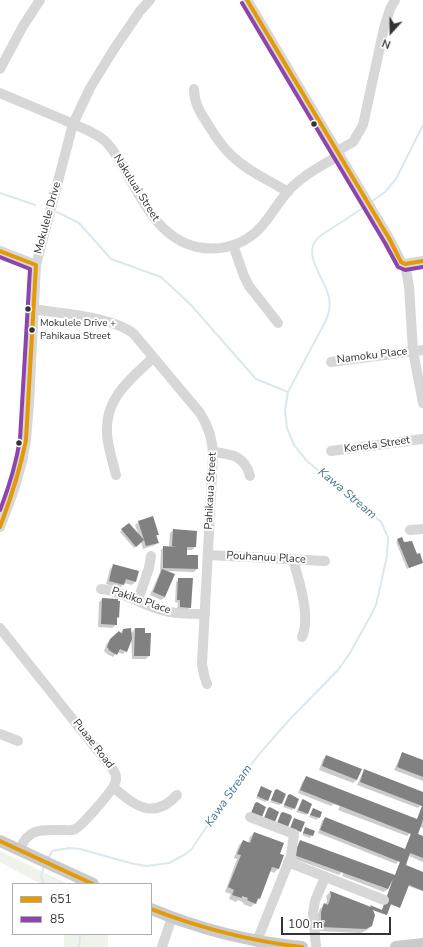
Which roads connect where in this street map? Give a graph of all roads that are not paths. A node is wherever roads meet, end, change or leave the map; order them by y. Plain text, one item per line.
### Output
1 (40, 0) edge
2 (150, 0) edge
3 (247, 0) edge
4 (392, 1) edge
5 (0, 69) edge
6 (194, 89) dead end
7 (0, 93) edge
8 (73, 124) junction
9 (338, 153) junction
10 (288, 192) junction
11 (233, 245) junction
12 (0, 251) edge
13 (423, 261) edge
14 (405, 264) junction
15 (36, 265) junction
16 (33, 309) junction
17 (278, 323) dead end
18 (418, 350) edge
19 (153, 358) junction
20 (331, 362) dead end
21 (423, 403) edge
22 (423, 438) edge
23 (331, 451) dead end
24 (213, 452) junction
25 (116, 475) dead end
26 (250, 476) dead end
27 (0, 527) edge
28 (423, 529) edge
29 (410, 530) dead end
30 (208, 555) junction
31 (151, 556) dead end
32 (293, 560) junction
33 (324, 561) dead end
34 (101, 588) dead end
35 (138, 600) junction
36 (205, 614) junction
37 (0, 628) edge
38 (302, 637) dead end
39 (207, 684) dead end
40 (0, 734) edge
41 (18, 741) dead end
42 (114, 787) junction
43 (177, 795) dead end
44 (250, 817) dead end
45 (0, 841) edge
46 (20, 849) junction
47 (288, 862) junction
48 (325, 877) junction
49 (91, 883) edge
50 (384, 900) dead end
51 (152, 909) edge
52 (172, 917) junction
53 (257, 941) junction
54 (423, 944) edge
55 (162, 947) edge
56 (302, 947) edge
57 (316, 947) edge
58 (396, 947) edge

1 - 5 street
2 - 8 street, Mokulele Drive
3 - 9 street
4 - 9 street, Nakuluai Street
6 - 10 street
7 - 8 street, Nakuluai Street
8 - 11 street, Nakuluai Street
8 - 15 street, Mokulele Drive
9 - 10 street, Nakuluai Street
9 - 14 street
10 - 11 street, Nakuluai Street
11 - 17 street
12 - 15 street
13 - 14 street
14 - 18 street
15 - 16 street, Mokulele Drive
16 - 19 street, Pahikaua Street
16 - 27 street, Mokulele Drive
18 - 20 street, Namoku Place
18 - 21 street
19 - 24 street, Pahikaua Street
19 - 25 street
22 - 23 street, Kenela Street
24 - 26 street
24 - 30 street, Pahikaua Street
28 - 29 street
30 - 32 street, Pouhanuu Place
30 - 36 street, Pahikaua Street
31 - 35 street
32 - 33 street, Pouhanuu Place
32 - 38 street
34 - 35 street, Pakiko Place
35 - 36 street, Pakiko Place
36 - 39 street, Pahikaua Street
37 - 42 street, Puaae Road
40 - 41 street
42 - 43 street
42 - 46 street
44 - 47 street
45 - 46 main road
46 - 49 main road
47 - 48 street
47 - 53 street
48 - 50 street
48 - 57 street
51 - 52 main road
52 - 53 main road
52 - 55 street
53 - 56 main road
54 - 58 main road

